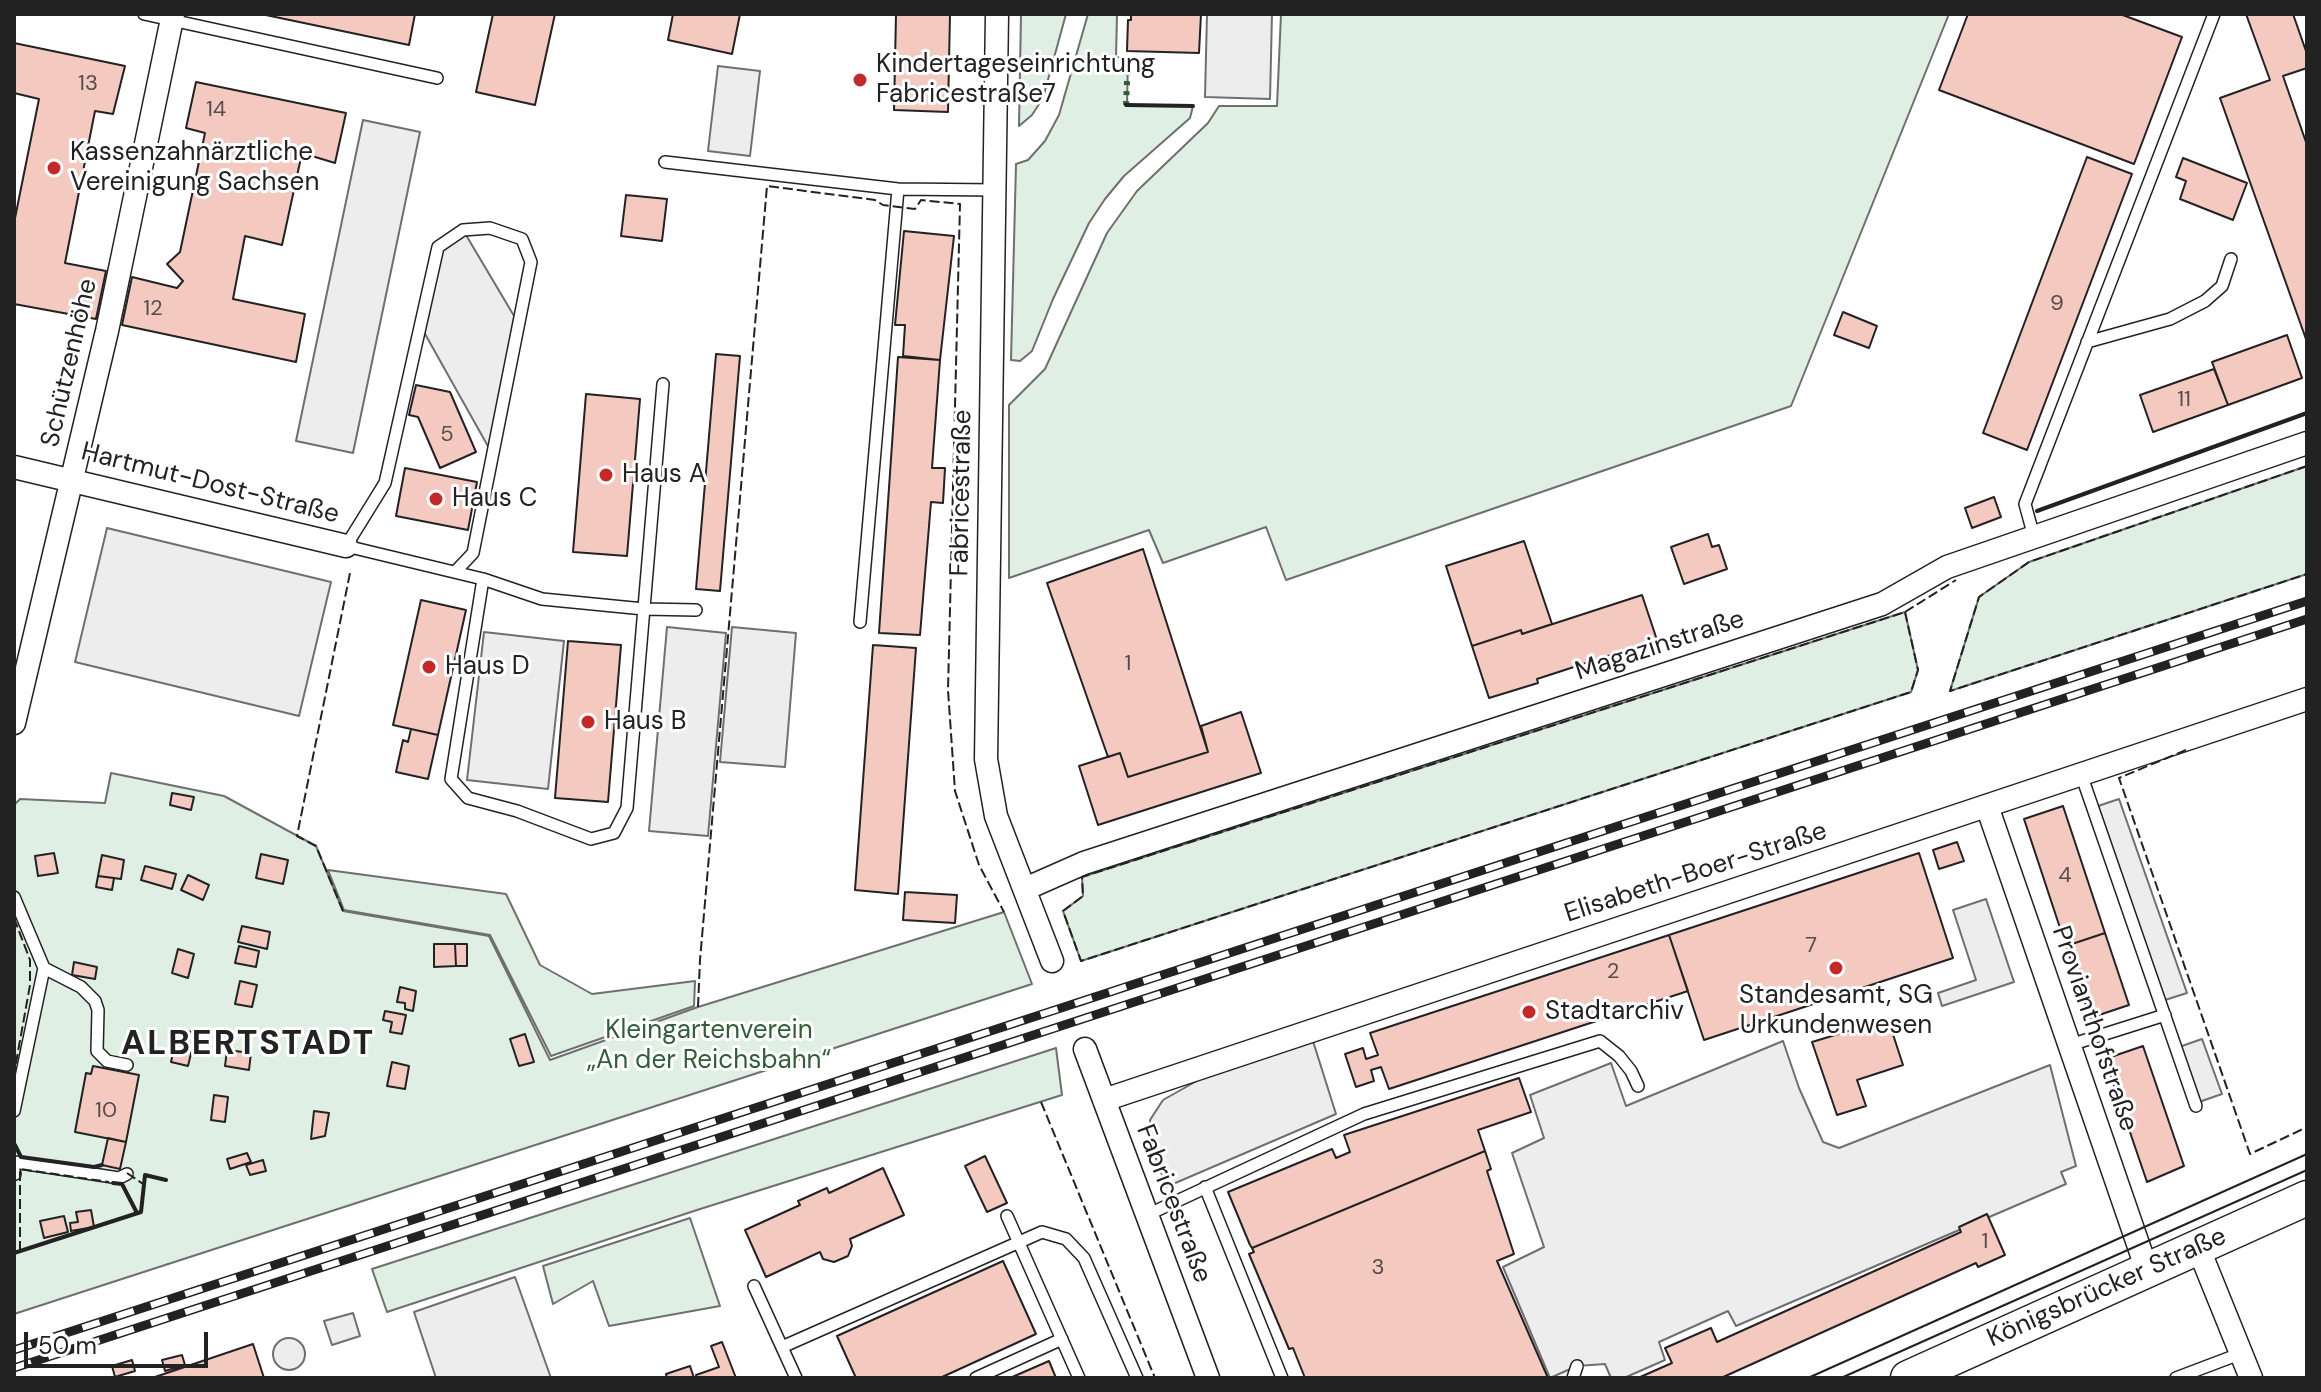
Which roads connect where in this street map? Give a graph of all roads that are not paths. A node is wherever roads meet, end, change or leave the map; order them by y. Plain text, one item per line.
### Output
1 (144, 14) edge
2 (997, 14) edge
3 (2214, 14) edge
4 (172, 17) edge
5 (437, 78) dead end
6 (665, 162) dead end
7 (898, 189) junction
8 (995, 190) junction
9 (2231, 259) dead end
10 (2087, 342) junction
11 (663, 384) dead end
12 (2307, 443) edge
13 (14, 467) edge
14 (71, 479) junction
15 (2034, 537) junction
16 (346, 546) junction
17 (455, 572) junction
18 (483, 579) junction
19 (644, 609) junction
20 (696, 610) dead end
21 (860, 622) dead end
22 (2307, 699) edge
23 (14, 723) edge
24 (2081, 774) junction
25 (1987, 806) junction
26 (1025, 889) junction
27 (14, 897) edge
28 (1052, 961) dead end
29 (44, 968) junction
30 (2165, 1015) junction
31 (2070, 1045) junction
32 (1085, 1049) dead end
33 (127, 1065) dead end
34 (1638, 1086) dead end
35 (1104, 1100) junction
36 (2196, 1106) dead end
37 (14, 1111) edge
38 (14, 1169) edge
39 (127, 1174) dead end
40 (1205, 1187) junction
41 (2307, 1198) edge
42 (1147, 1215) junction
43 (1007, 1216) dead end
44 (1018, 1241) junction
45 (2198, 1247) junction
46 (2147, 1270) junction
47 (754, 1286) dead end
48 (1062, 1339) junction
49 (782, 1347) junction
50 (2242, 1353) junction
51 (1577, 1366) dead end
52 (796, 1378) edge
53 (976, 1378) edge
54 (1079, 1378) edge
55 (1137, 1378) edge
56 (1208, 1378) edge
57 (1282, 1378) edge
58 (1573, 1378) edge
59 (1908, 1378) edge
60 (2176, 1378) edge
61 (2241, 1378) edge
62 (2251, 1378) edge

1 - 4 lane
2 - 8 street, Fabricestraße
3 - 10 lane
4 - 5 lane
4 - 14 street, Schützenhöhe
6 - 7 lane
7 - 8 lane
7 - 21 lane
8 - 26 street, Fabricestraße
9 - 10 lane
10 - 15 lane
11 - 19 lane
12 - 15 street, Magazinstraße
13 - 14 street, Hartmut-Dost-Straße
14 - 16 street, Hartmut-Dost-Straße
14 - 23 street, Schützenhöhe
15 - 26 street, Magazinstraße
16 - 17 lane
16 - 17 lane
17 - 18 lane
18 - 19 lane
18 - 19 lane
19 - 20 lane
22 - 24 street, Elisabeth-Boer-Straße
24 - 25 street, Elisabeth-Boer-Straße
24 - 30 lane
25 - 31 street, Provianthofstraße
25 - 35 street, Elisabeth-Boer-Straße
26 - 28 street, Fabricestraße
27 - 29 lane
29 - 33 lane
29 - 37 lane
30 - 31 lane
30 - 36 lane
31 - 46 street, Provianthofstraße
32 - 35 street, Fabricestraße
34 - 40 lane
35 - 42 street, Fabricestraße
38 - 39 lane
40 - 42 lane
40 - 57 lane
41 - 45 main road, Königsbrücker Straße
42 - 56 street, Fabricestraße
43 - 44 lane
44 - 48 lane
44 - 49 lane
44 - 55 lane
45 - 46 main road, Königsbrücker Straße
45 - 50 street
46 - 59 main road, Königsbrücker Straße
47 - 49 lane
48 - 53 lane
48 - 54 lane
49 - 52 lane
50 - 60 lane
50 - 61 street
50 - 62 street
51 - 58 lane

